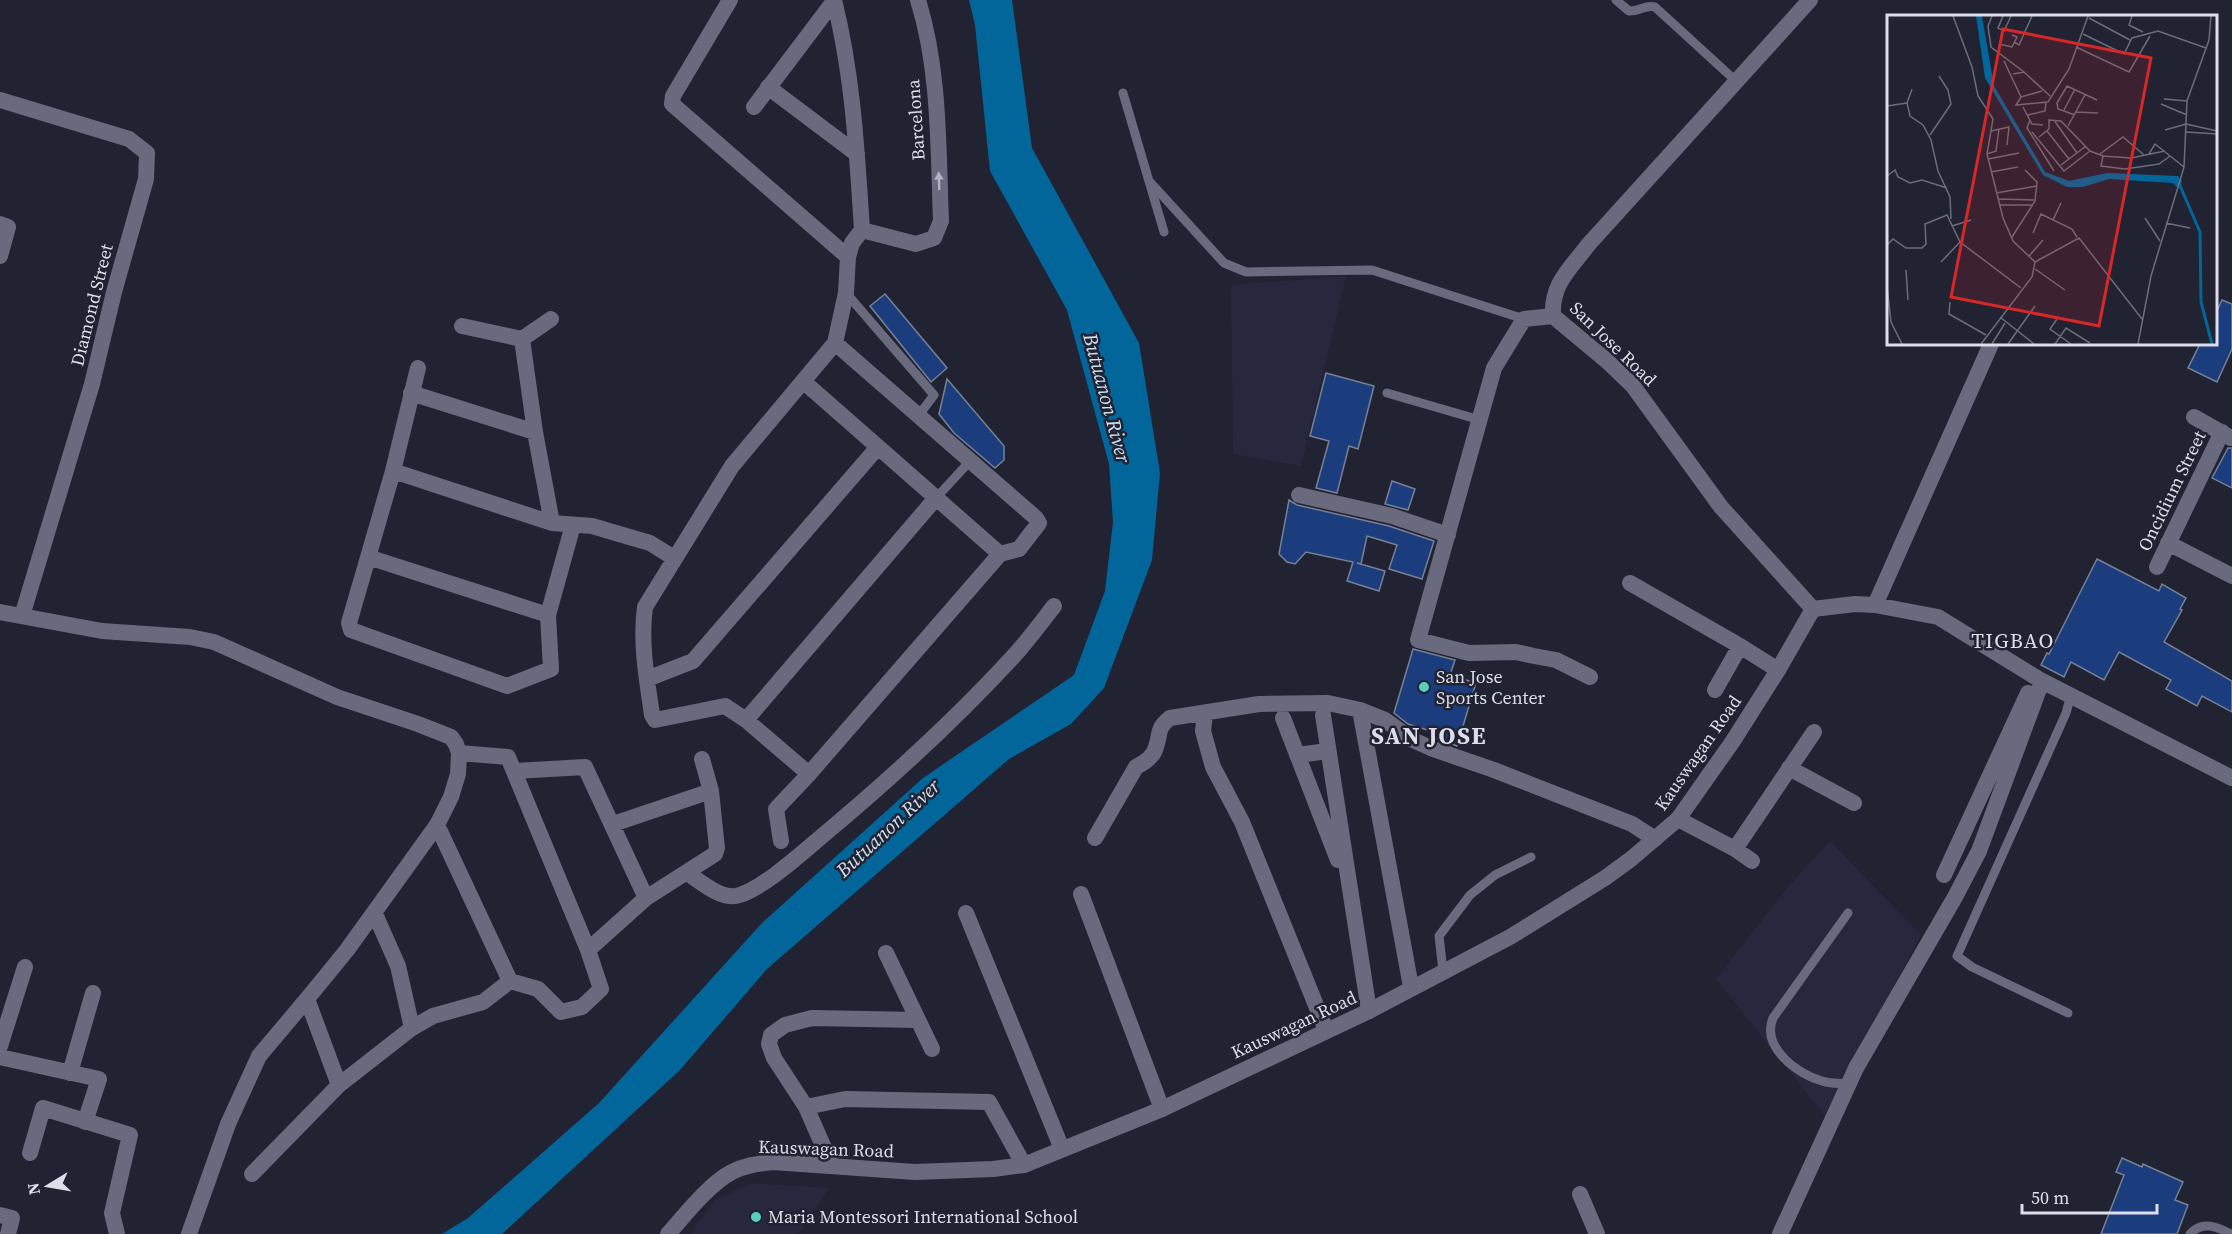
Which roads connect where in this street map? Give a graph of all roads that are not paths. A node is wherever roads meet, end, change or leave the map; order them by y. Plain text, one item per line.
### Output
1 (730, 0) edge
2 (918, 0) edge
3 (1616, 0) edge
4 (1810, 0) edge
5 (834, 1) edge
6 (1737, 82) junction
7 (768, 87) junction
8 (1123, 93) dead end
9 (0, 100) edge
10 (754, 107) dead end
11 (857, 154) junction
12 (1149, 182) junction
13 (0, 224) edge
14 (862, 230) junction
15 (1164, 232) dead end
16 (0, 256) edge
17 (848, 257) junction
18 (846, 292) junction
19 (1553, 316) junction
20 (551, 319) dead end
21 (1524, 319) junction
22 (462, 326) dead end
23 (522, 339) junction
24 (836, 343) junction
25 (1991, 345) edge
26 (418, 368) dead end
27 (804, 382) junction
28 (411, 393) junction
29 (1388, 393) dead end
30 (919, 415) junction
31 (2194, 417) dead end
32 (1480, 420) junction
33 (535, 432) junction
34 (2227, 435) edge
35 (878, 447) junction
36 (971, 460) junction
37 (393, 471) junction
38 (1299, 495) dead end
39 (936, 498) junction
40 (552, 523) junction
41 (573, 525) junction
42 (1448, 535) junction
43 (2168, 543) junction
44 (1000, 554) junction
45 (368, 557) junction
46 (674, 558) junction
47 (2157, 567) dead end
48 (2232, 576) edge
49 (1630, 583) dead end
50 (1875, 605) junction
51 (1054, 606) dead end
52 (1813, 609) junction
53 (0, 612) edge
54 (548, 615) junction
55 (22, 616) junction
56 (1740, 646) junction
57 (1778, 670) junction
58 (1590, 676) dead end
59 (2039, 678) junction
60 (647, 679) junction
61 (1715, 690) dead end
62 (2071, 695) junction
63 (1360, 710) junction
64 (1205, 713) junction
65 (1323, 715) dead end
66 (1283, 718) dead end
67 (746, 720) junction
68 (1814, 732) dead end
69 (1328, 751) junction
70 (459, 753) junction
71 (1297, 754) junction
72 (702, 759) dead end
73 (1789, 768) junction
74 (515, 771) junction
75 (809, 774) junction
76 (2232, 778) edge
77 (711, 790) junction
78 (1854, 803) dead end
79 (1678, 819) junction
80 (613, 824) junction
81 (437, 825) junction
82 (1095, 838) dead end
83 (1655, 839) junction
84 (781, 841) dead end
85 (1735, 849) junction
86 (1531, 857) dead end
87 (1752, 861) dead end
88 (687, 873) junction
89 (1944, 875) dead end
90 (1350, 892) junction
91 (1081, 894) dead end
92 (646, 898) junction
93 (966, 913) dead end
94 (375, 914) junction
95 (1848, 914) dead end
96 (588, 950) junction
97 (886, 953) dead end
98 (25, 967) dead end
99 (1443, 971) junction
100 (510, 981) junction
101 (1411, 987) junction
102 (93, 993) dead end
103 (307, 999) junction
104 (1370, 1011) junction
105 (2068, 1013) dead end
106 (918, 1020) junction
107 (412, 1028) junction
108 (1326, 1030) junction
109 (0, 1046) edge
110 (932, 1049) dead end
111 (0, 1057) edge
112 (70, 1073) junction
113 (1850, 1084) junction
114 (339, 1085) junction
115 (806, 1107) junction
116 (1162, 1109) junction
117 (85, 1122) junction
118 (1062, 1149) junction
119 (30, 1153) dead end
120 (1024, 1165) junction
121 (832, 1166) junction
122 (252, 1174) dead end
123 (1580, 1194) dead end
124 (117, 1234) edge
125 (189, 1234) edge
126 (668, 1234) edge
127 (1597, 1234) edge
128 (1780, 1234) edge
129 (2190, 1234) edge
130 (2231, 1234) edge

1 - 17 street
14 -> 2 street, Barcelona
3 - 6 lane
4 - 6 street, San Jose Road
5 - 7 street
5 - 11 street
6 - 19 street, San Jose Road
7 - 10 street
7 - 11 street
8 - 12 lane
9 - 55 street, Diamond Street
11 - 14 street
12 - 15 lane
12 - 21 lane
13 - 16 street
14 - 17 street
17 - 18 street
18 - 24 street
18 - 30 lane
19 - 21 street
19 - 52 street, San Jose Road
20 - 23 street
21 - 32 street
22 - 23 street
23 - 33 street
24 - 27 street
24 - 30 street
25 - 50 street
26 - 28 street
27 - 35 street
27 - 46 street
28 - 33 street
28 - 37 street
29 - 32 lane
30 - 36 street
31 - 34 street, Oncidium Street
32 - 42 street
33 - 40 street
34 - 43 street, Oncidium Street
35 - 39 street
35 - 60 street
36 - 39 lane
36 - 44 street
37 - 40 street
37 - 45 street
38 - 42 street
39 - 44 street
39 - 67 street
40 - 41 street
41 - 46 street
41 - 54 street
42 - 58 street
43 - 47 street, Oncidium Street
43 - 48 street
44 - 75 street
45 - 54 street
45 - 54 street
46 - 60 street
49 - 56 street
50 - 52 street
50 - 59 street
51 - 88 street
52 - 57 street, Kauswagan Road
53 - 55 street
55 - 70 street
56 - 57 street
56 - 61 street
57 - 79 street, Kauswagan Road
59 - 62 street
59 - 89 street
59 - 113 street
60 - 67 street
62 - 76 street
62 - 105 lane
63 - 64 street
63 - 83 street
63 - 101 street
64 - 82 street
64 - 108 street
65 - 69 street
66 - 71 street
67 - 75 street
68 - 73 street
69 - 71 street
69 - 90 street
70 - 74 street
70 - 81 street
71 - 90 street
72 - 77 street
73 - 78 street
73 - 85 street
74 - 80 street
74 - 96 street
75 - 84 street
77 - 80 street
77 - 88 street
79 - 83 street, Kauswagan Road
79 - 85 street
80 - 92 street
81 - 94 street
81 - 100 street
83 - 99 street, Kauswagan Road
85 - 87 street
86 - 99 lane
88 - 92 street
90 - 104 street
91 - 116 street
92 - 96 street
93 - 118 street
94 - 103 street
94 - 107 street
95 - 113 lane
96 - 100 street
97 - 106 street
98 - 109 street
99 - 101 street, Kauswagan Road
100 - 107 street
101 - 104 street, Kauswagan Road
102 - 112 street
103 - 114 street
103 - 125 street
104 - 108 street, Kauswagan Road
106 - 110 street
106 - 115 street
107 - 114 street
108 - 116 street, Kauswagan Road
111 - 112 street
112 - 117 street
113 - 128 street
114 - 122 street
115 - 120 street
115 - 121 street
116 - 118 street, Kauswagan Road
117 - 119 street
117 - 124 street
118 - 120 street, Kauswagan Road
120 - 121 street, Kauswagan Road
121 - 126 street, Kauswagan Road
123 - 127 street
129 - 130 lane

